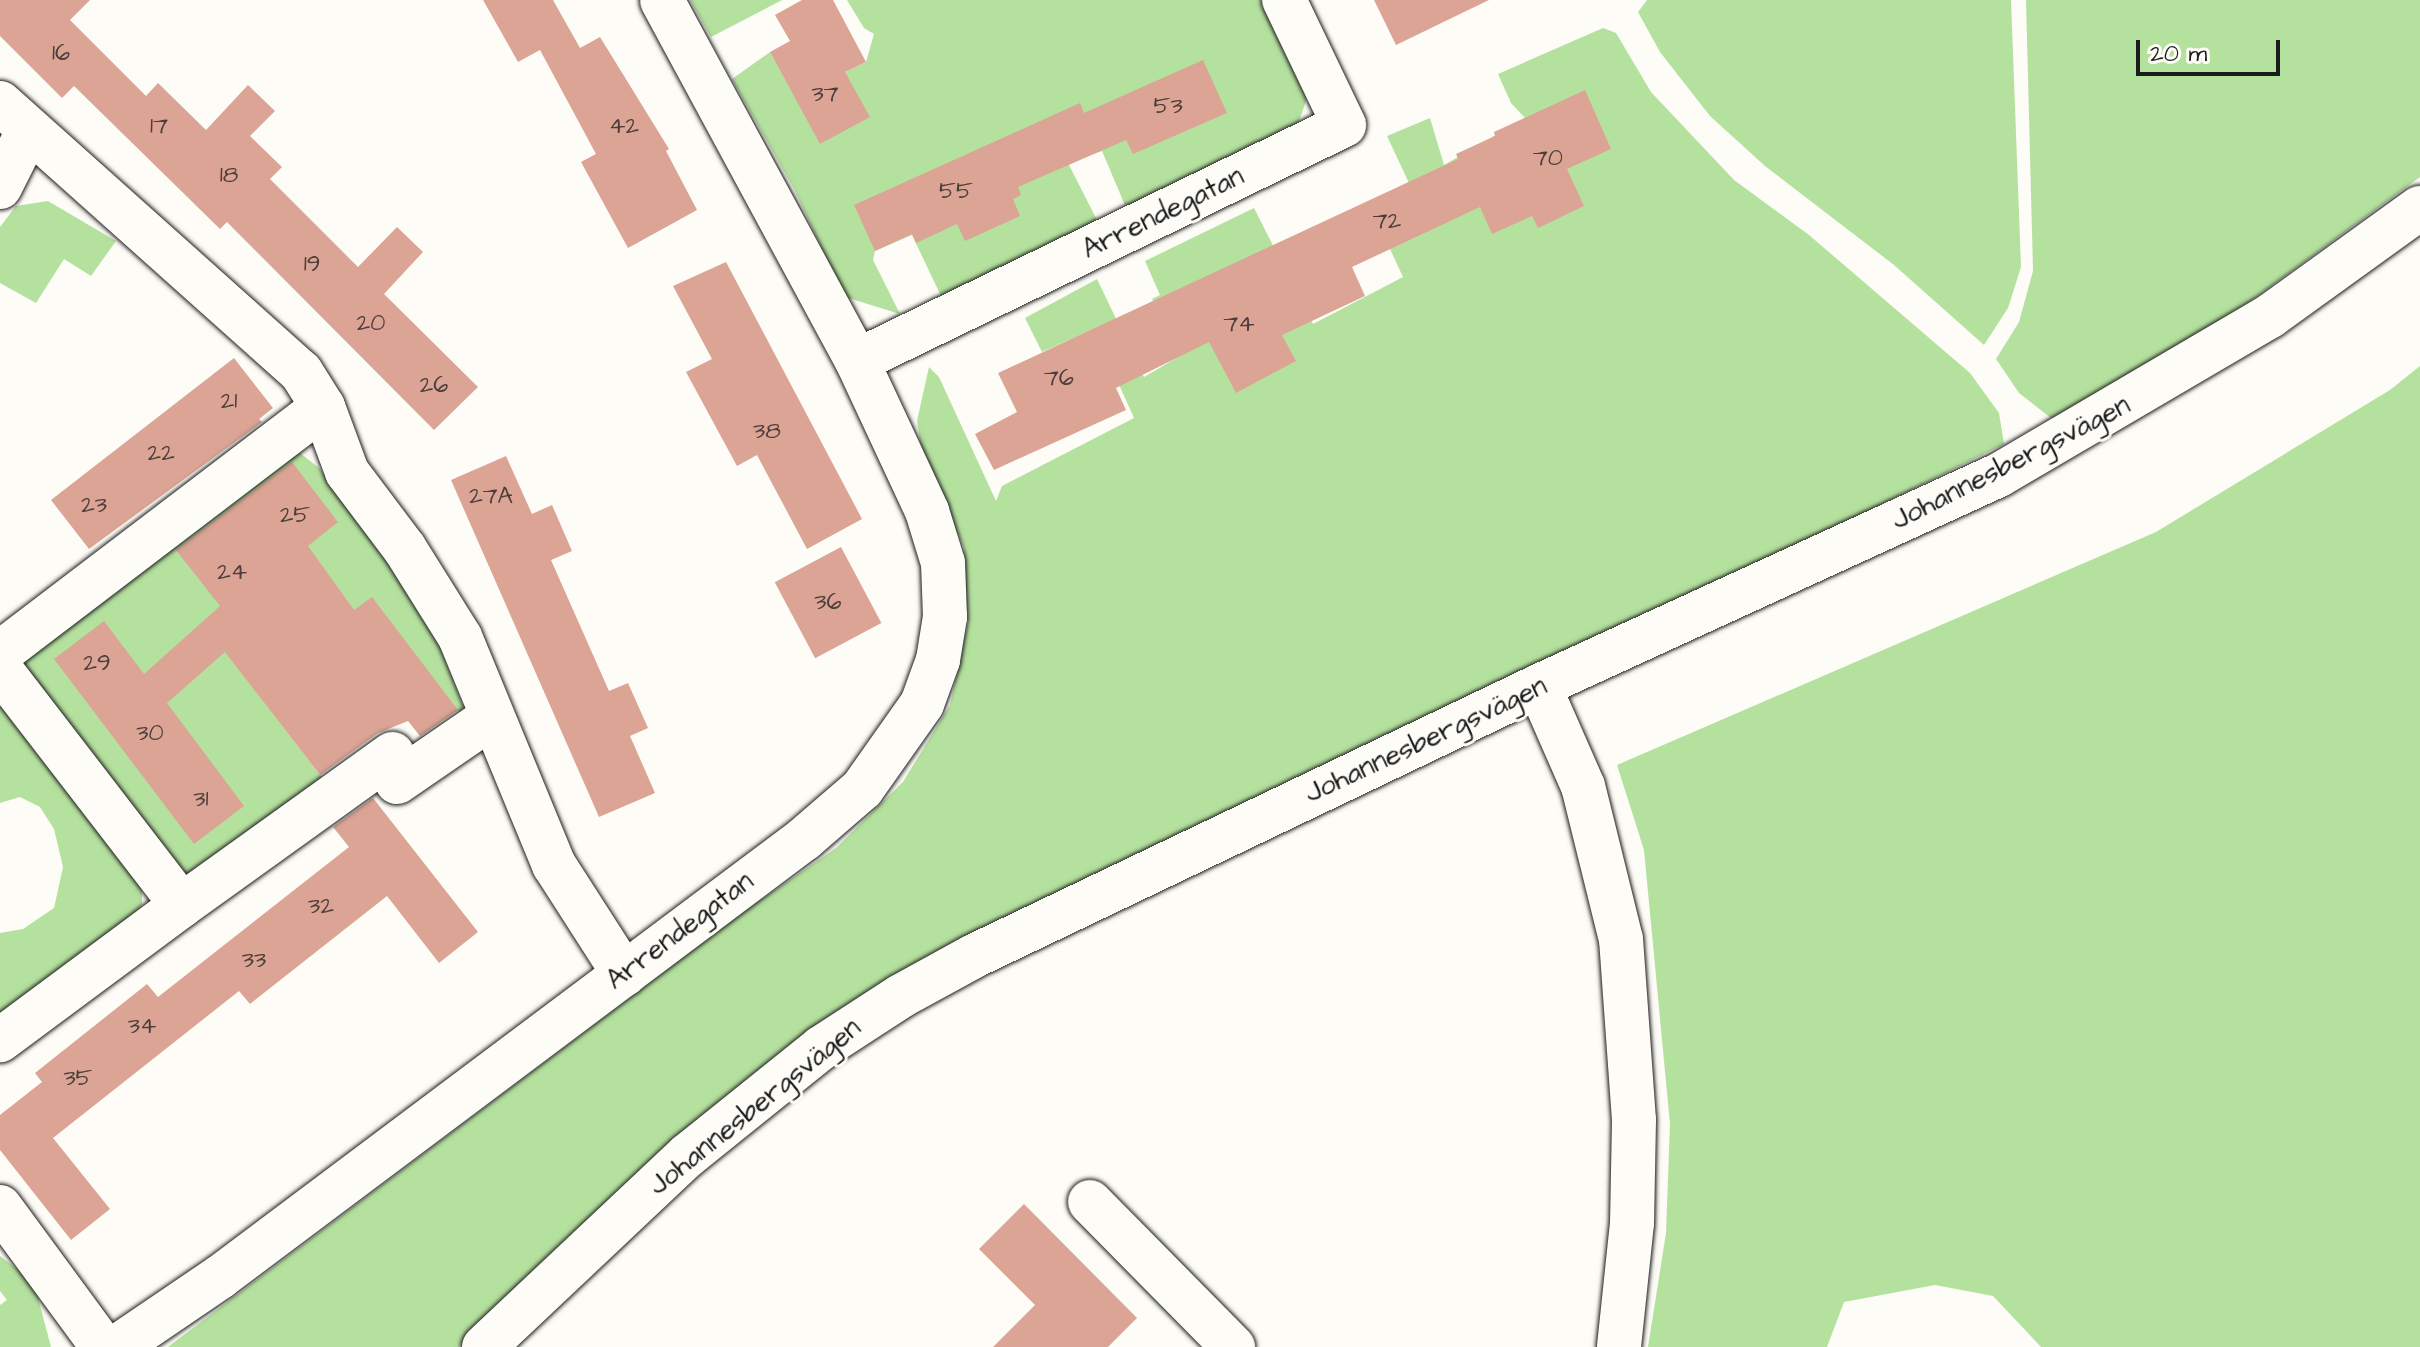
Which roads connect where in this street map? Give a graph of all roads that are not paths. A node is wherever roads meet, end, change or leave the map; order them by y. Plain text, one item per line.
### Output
1 (662, 0) edge
2 (1284, 0) edge
3 (14, 117) edge
4 (0, 187) edge
5 (2420, 208) edge
6 (857, 361) junction
7 (323, 407) junction
8 (0, 653) edge
9 (0, 669) edge
10 (1539, 686) junction
11 (490, 718) junction
12 (182, 905) junction
13 (624, 974) junction
14 (0, 1040) edge
15 (1090, 1202) dead end
16 (0, 1207) edge
17 (103, 1347) edge
18 (117, 1347) edge
19 (484, 1347) edge
20 (1233, 1347) edge
21 (1619, 1347) edge

1 - 6 street, Arrendegatan
2 - 6 street, Arrendegatan
3 - 4 street
3 - 7 street
5 - 10 street, Johannesbergsvägen
6 - 13 street, Arrendegatan
7 - 8 street
7 - 11 street
9 - 12 street
10 - 19 street, Johannesbergsvägen
10 - 21 street
11 - 12 street
11 - 13 street
12 - 14 street
13 - 18 street, Arrendegatan
15 - 20 street
16 - 17 street

